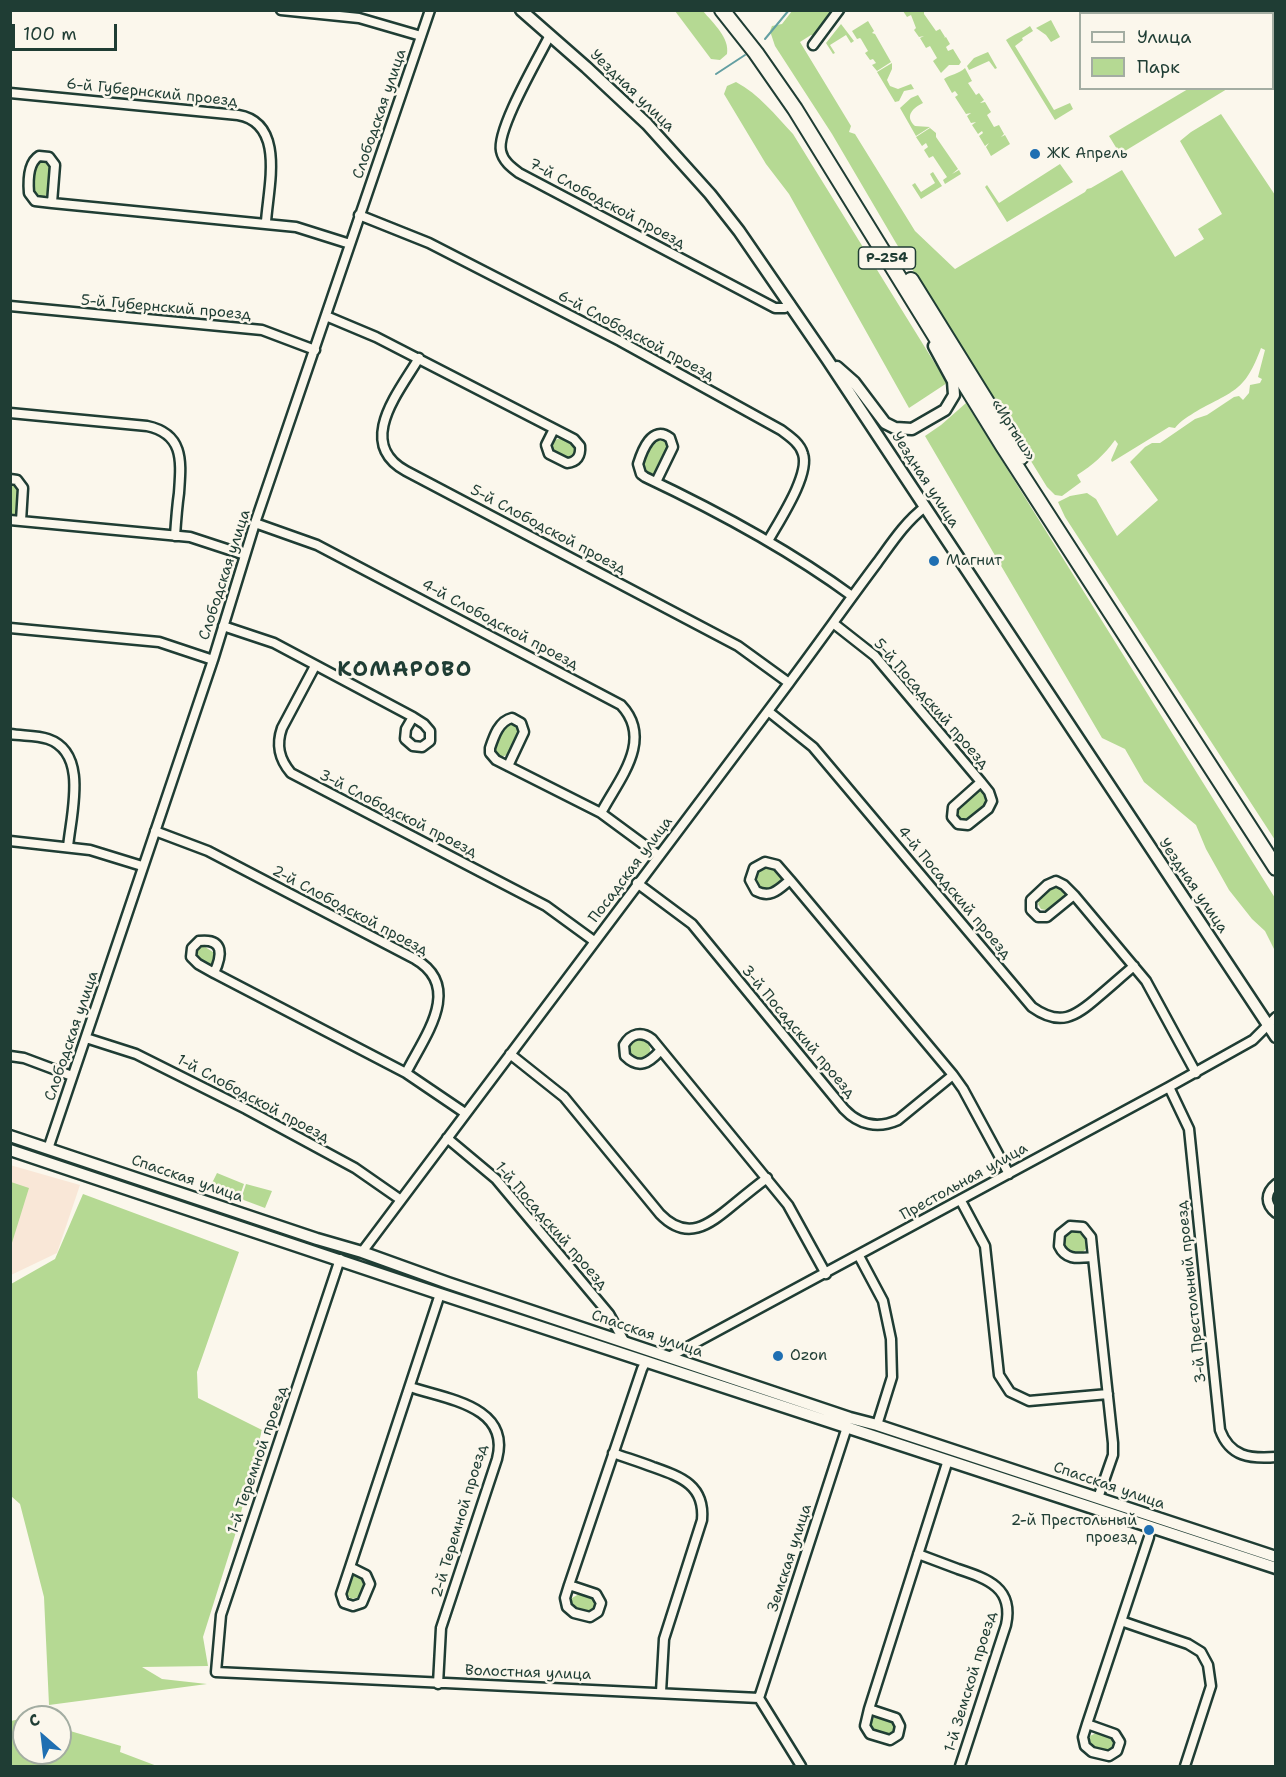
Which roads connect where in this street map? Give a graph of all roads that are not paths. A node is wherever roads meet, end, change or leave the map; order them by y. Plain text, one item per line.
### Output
1 (281, 10) edge
2 (430, 10) edge
3 (521, 10) edge
4 (722, 10) edge
5 (732, 10) edge
6 (839, 10) edge
7 (550, 35) junction
8 (421, 36) junction
9 (813, 45) dead end
10 (10, 93) edge
11 (52, 203) junction
12 (359, 215) junction
13 (266, 222) junction
14 (350, 244) junction
15 (790, 304) junction
16 (10, 306) edge
17 (918, 310) junction
18 (326, 316) junction
19 (315, 350) junction
20 (419, 358) junction
21 (827, 359) junction
22 (10, 413) edge
23 (554, 429) junction
24 (10, 479) edge
25 (656, 482) junction
26 (925, 507) junction
27 (10, 520) edge
28 (21, 521) junction
29 (255, 523) junction
30 (175, 536) junction
31 (768, 541) junction
32 (245, 555) junction
33 (852, 596) junction
34 (833, 623) junction
35 (223, 626) junction
36 (10, 628) edge
37 (213, 660) junction
38 (315, 666) junction
39 (789, 682) junction
40 (768, 711) junction
41 (413, 717) dead end
42 (10, 734) edge
43 (508, 766) junction
44 (981, 782) junction
45 (601, 813) junction
46 (155, 831) junction
47 (10, 841) edge
48 (68, 846) junction
49 (1275, 854) edge
50 (658, 855) junction
51 (142, 866) junction
52 (1275, 868) edge
53 (790, 880) junction
54 (637, 883) junction
55 (1074, 895) junction
56 (594, 941) junction
57 (1134, 966) junction
58 (214, 973) dead end
59 (1271, 1021) edge
60 (1275, 1037) edge
61 (86, 1038) junction
62 (660, 1051) dead end
63 (510, 1054) junction
64 (10, 1056) edge
65 (406, 1072) junction
66 (1196, 1073) junction
67 (953, 1075) junction
68 (72, 1076) junction
69 (1169, 1088) junction
70 (465, 1113) junction
71 (10, 1136) edge
72 (447, 1138) junction
73 (48, 1149) junction
74 (10, 1150) edge
75 (1009, 1174) junction
76 (766, 1178) junction
77 (1275, 1185) edge
78 (401, 1200) junction
79 (961, 1201) junction
80 (1275, 1213) edge
81 (362, 1252) junction
82 (859, 1256) junction
83 (1093, 1257) junction
84 (340, 1259) junction
85 (826, 1274) junction
86 (440, 1294) junction
87 (624, 1341) junction
88 (646, 1361) junction
89 (666, 1362) junction
90 (410, 1387) junction
91 (1108, 1394) junction
92 (877, 1425) junction
93 (847, 1427) junction
94 (613, 1453) junction
95 (1275, 1457) edge
96 (948, 1460) junction
97 (1098, 1498) junction
98 (1149, 1537) dead end
99 (918, 1554) junction
100 (1275, 1557) edge
101 (350, 1567) junction
102 (1275, 1568) edge
103 (569, 1585) junction
104 (1121, 1621) junction
105 (216, 1671) joint
106 (438, 1684) junction
107 (661, 1692) junction
108 (759, 1698) junction
109 (869, 1709) junction
110 (1087, 1724) junction
111 (801, 1767) edge
112 (960, 1767) edge
113 (1185, 1767) edge

1 - 8 street
2 - 8 street, Слободская улица
3 - 7 street, Уездная улица
4 - 17 highway, «Иртыш» / Р-254
5 - 49 highway, «Иртыш» / Р-254
6 - 9 street
7 - 15 street, Уездная улица
7 - 15 street, 7-й Слободской проезд
8 - 12 street, Слободская улица
10 - 13 street, 6-й Губернский проезд
11 - 11 street
11 - 13 street
12 - 14 street, Слободская улица
12 - 31 street, 6-й Слободской проезд
13 - 14 street
14 - 18 street, Слободская улица
15 - 21 street, Уездная улица
16 - 19 street, 5-й Губернский проезд
17 - 21 street
17 - 52 highway, «Иртыш» / Р-254
18 - 19 street, Слободская улица
18 - 20 street
19 - 29 street, Слободская улица
20 - 23 street
20 - 39 street, 5-й Слободской проезд
21 - 26 street, Уездная улица
22 - 30 street
23 - 23 street
24 - 28 street
25 - 25 street
25 - 31 street
26 - 33 street, Посадская улица
26 - 59 street, Уездная улица
27 - 28 street
28 - 30 street
29 - 32 street, Слободская улица
29 - 45 street, 4-й Слободской проезд
30 - 32 street
31 - 33 street
32 - 35 street, Слободская улица
33 - 34 street, Посадская улица
34 - 39 street, Посадская улица
34 - 44 street, 5-й Посадский проезд
35 - 37 street, Слободская улица
35 - 38 street
36 - 37 street
37 - 46 street, Слободская улица
38 - 41 street
38 - 56 street, 3-й Слободской проезд
39 - 40 street, Посадская улица
40 - 50 street, Посадская улица
40 - 57 street, 4-й Посадский проезд
42 - 48 street
43 - 43 street
43 - 45 street
44 - 44 street, 5-й Посадский проезд
45 - 50 street
46 - 51 street, Слободская улица
46 - 65 street, 2-й Слободской проезд
47 - 48 street
48 - 51 street
50 - 54 street, Посадская улица
51 - 61 street, Слободская улица
53 - 53 street
53 - 67 street
54 - 56 street, Посадская улица
54 - 67 street, 3-й Посадский проезд
55 - 55 street
55 - 57 street
56 - 63 street, Посадская улица
57 - 66 street
58 - 65 street
59 - 60 street, Уездная улица
59 - 66 street, Престольная улица
61 - 68 street, Слободская улица
61 - 78 street, 1-й Слободской проезд
62 - 76 street
63 - 70 street, Посадская улица
63 - 76 street
64 - 68 street
65 - 70 street
66 - 69 street, Престольная улица
67 - 75 street
68 - 73 street, Слободская улица
69 - 75 street, Престольная улица
69 - 95 street, 3-й Престольный проезд
70 - 72 street, Посадская улица
71 - 73 street, Спасская улица
72 - 78 street, Посадская улица
72 - 87 street, 1-й Посадский проезд
73 - 81 street, Спасская улица
74 - 84 street, Спасская улица
75 - 79 street, Престольная улица
76 - 85 street
77 - 80 street
78 - 81 street, Посадская улица
79 - 82 street, Престольная улица
79 - 91 street
81 - 87 street, Спасская улица
82 - 85 street, Престольная улица
82 - 92 street
83 - 83 street
83 - 91 street
84 - 86 street, Спасская улица
84 - 105 street, 1-й Теремной проезд
85 - 89 street, Престольная улица
86 - 88 street, Спасская улица
86 - 90 street
87 - 89 street, Спасская улица
88 - 89 street, Спасская улица
88 - 94 street
89 - 92 street, Спасская улица
89 - 93 street, Спасская улица
90 - 101 street
90 - 106 street, 2-й Теремной проезд
91 - 97 street
92 - 97 street, Спасская улица
93 - 96 street, Спасская улица
93 - 108 street, Земская улица
94 - 103 street
94 - 107 street
96 - 99 street
96 - 102 street, Спасская улица
97 - 100 street, Спасская улица
98 - 104 street
99 - 109 street
99 - 112 street, 1-й Земской проезд
101 - 101 street
103 - 103 street
104 - 110 street
104 - 113 street
105 - 106 street, Волостная улица
106 - 107 street, Волостная улица
107 - 108 street, Волостная улица
108 - 111 street
109 - 109 street
110 - 110 street

